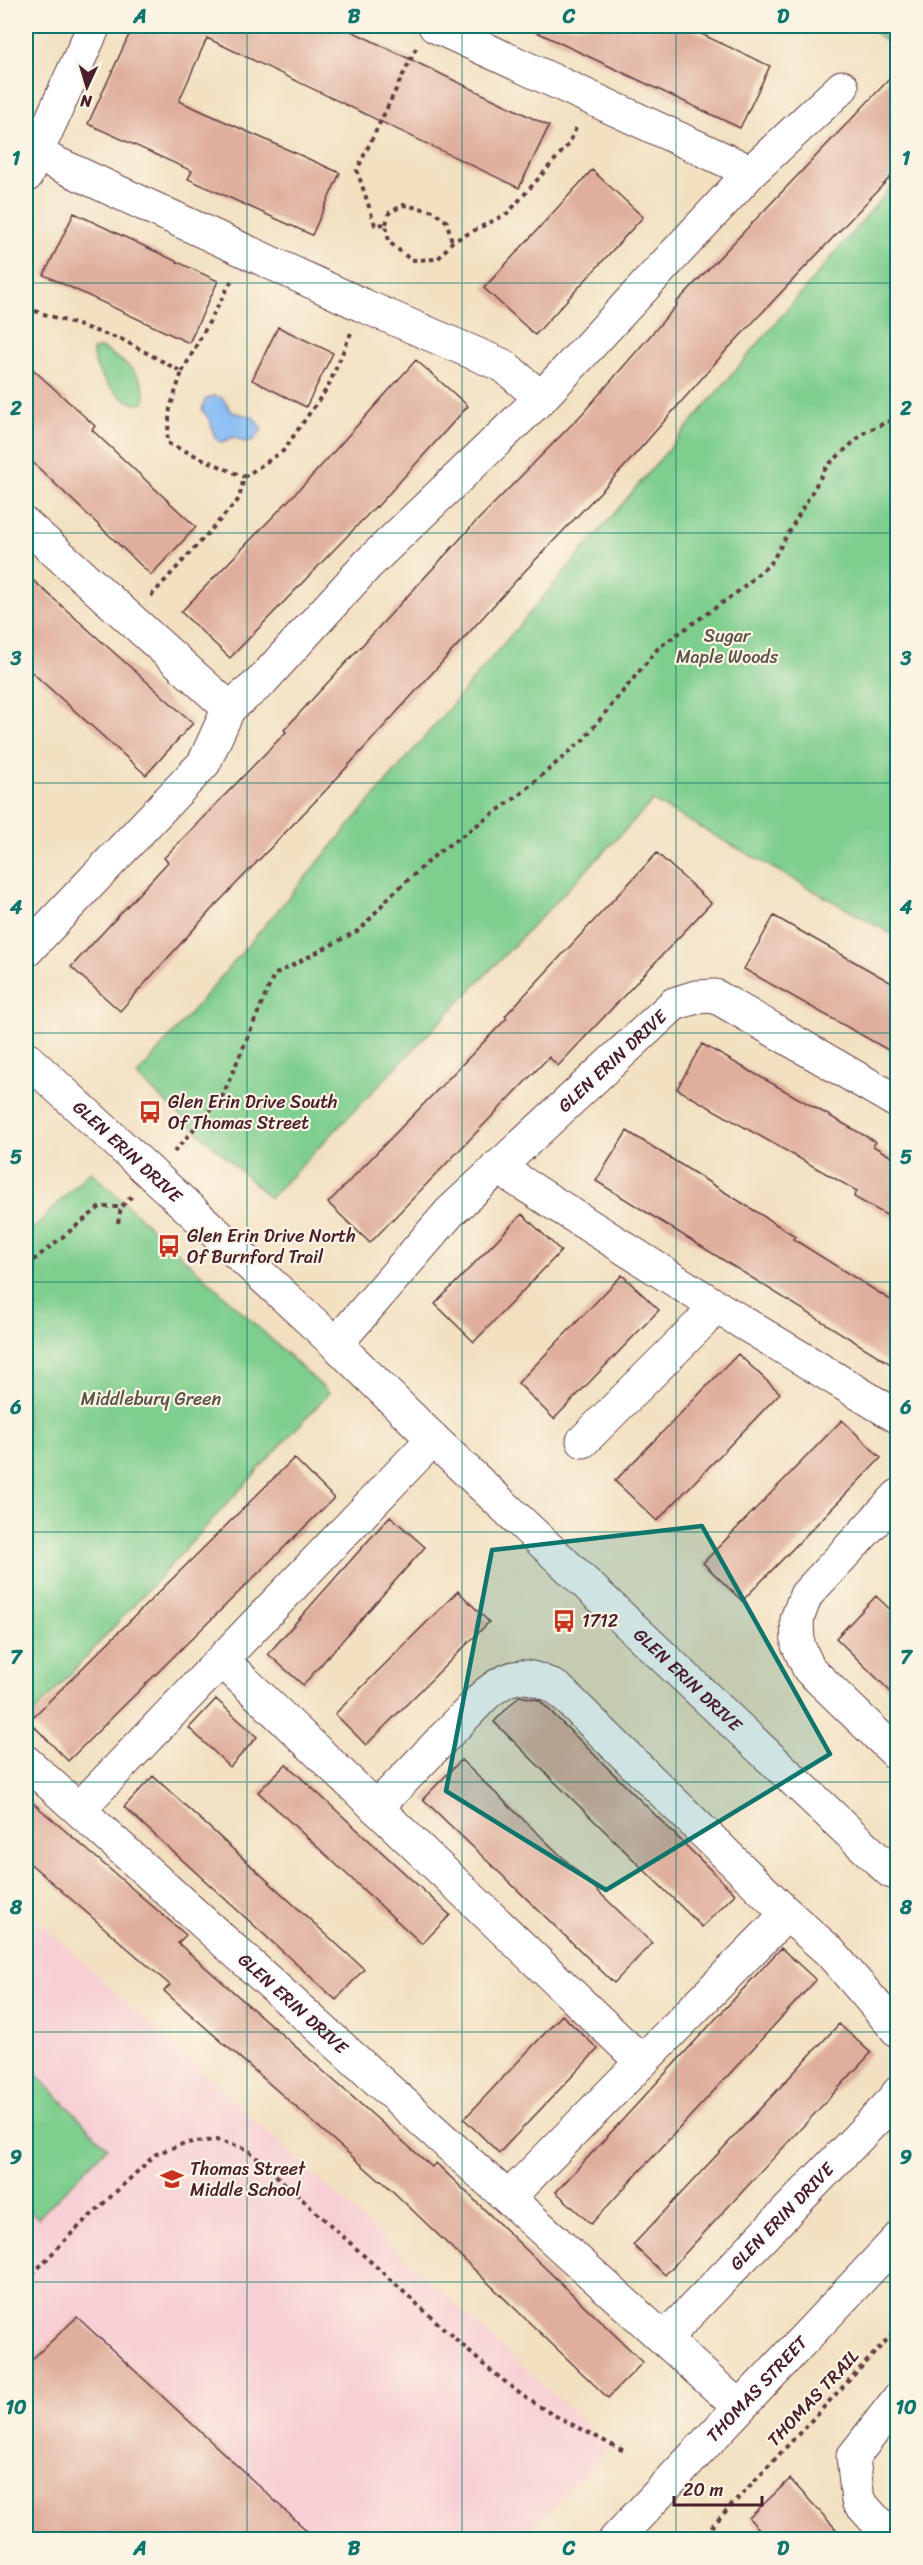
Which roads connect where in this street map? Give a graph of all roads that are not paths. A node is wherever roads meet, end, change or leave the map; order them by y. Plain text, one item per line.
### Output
1 (94, 26) edge
2 (426, 36) edge
3 (842, 87) dead end
4 (31, 165) edge
5 (751, 172) junction
6 (541, 398) junction
7 (26, 525) edge
8 (229, 708) junction
9 (26, 951) edge
10 (26, 1058) edge
11 (897, 1102) edge
12 (497, 1167) junction
13 (717, 1307) junction
14 (336, 1344) junction
15 (897, 1417) edge
16 (433, 1439) junction
17 (583, 1441) dead end
18 (897, 1496) edge
19 (222, 1660) junction
20 (897, 1755) edge
21 (26, 1762) edge
22 (376, 1808) junction
23 (79, 1809) junction
24 (895, 1881) edge
25 (787, 1914) junction
26 (897, 2031) edge
27 (642, 2062) junction
28 (897, 2093) edge
29 (508, 2198) junction
30 (897, 2239) edge
31 (664, 2339) junction
32 (897, 2399) edge
33 (739, 2407) junction
34 (615, 2540) edge
35 (893, 2540) edge

1 - 4 street
2 - 5 street
3 - 5 street
4 - 6 street
5 - 6 street
6 - 8 street
7 - 8 street
8 - 9 street
10 - 14 street, GLEN ERIN DRIVE
11 - 12 street, GLEN ERIN DRIVE
12 - 13 street
12 - 14 street, GLEN ERIN DRIVE
13 - 15 street
13 - 17 street
14 - 16 street, GLEN ERIN DRIVE
16 - 19 street
16 - 24 street, GLEN ERIN DRIVE
18 - 20 street
19 - 22 street
19 - 23 street
21 - 23 street, GLEN ERIN DRIVE
22 - 25 street
22 - 27 street
23 - 29 street, GLEN ERIN DRIVE
25 - 26 street
25 - 27 street
27 - 29 street
28 - 31 street, GLEN ERIN DRIVE
29 - 31 street, GLEN ERIN DRIVE
30 - 33 street, THOMAS STREET
31 - 33 street, GLEN ERIN DRIVE
32 - 35 street
33 - 34 street, THOMAS STREET

